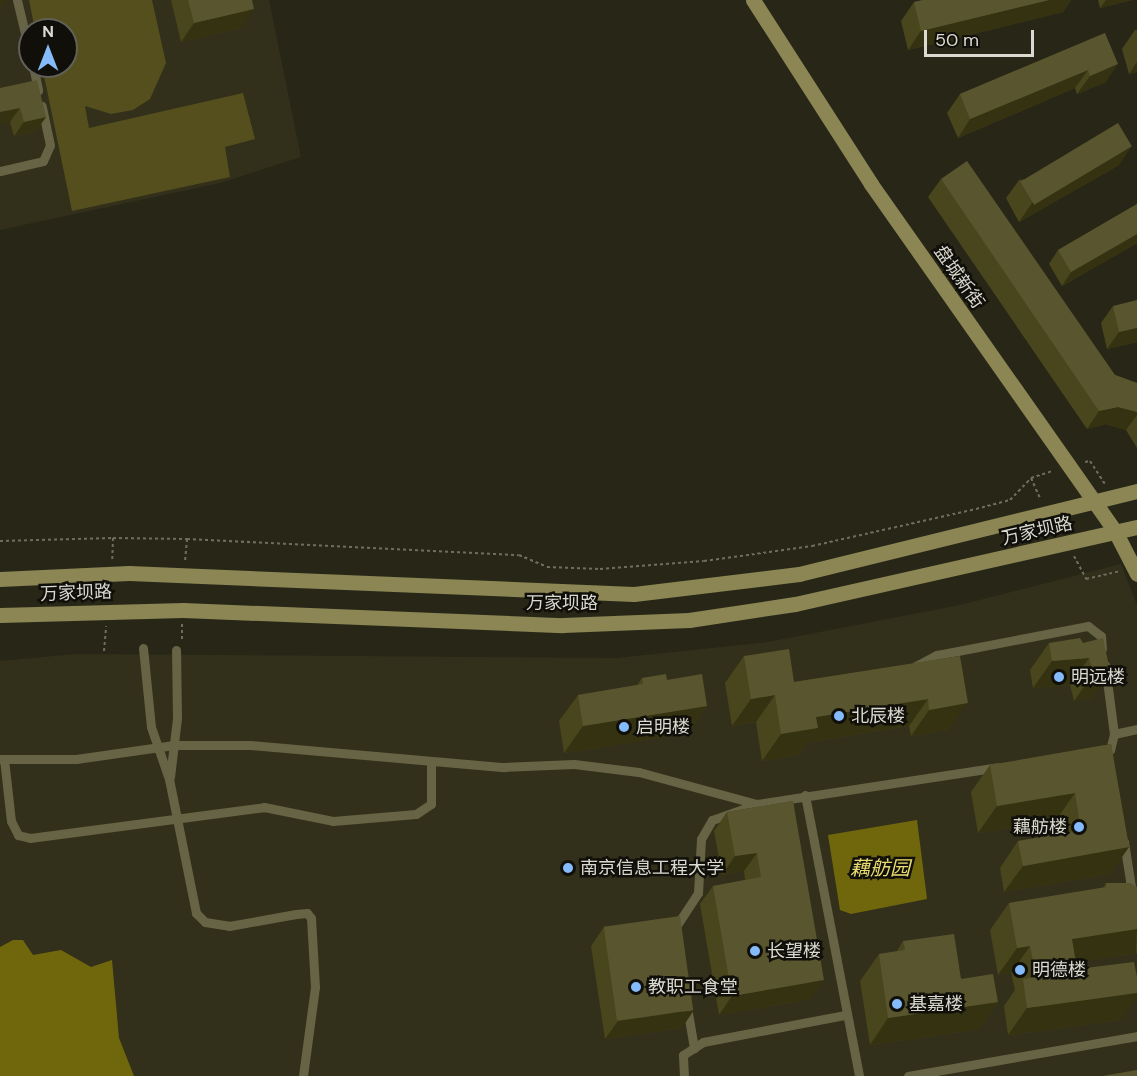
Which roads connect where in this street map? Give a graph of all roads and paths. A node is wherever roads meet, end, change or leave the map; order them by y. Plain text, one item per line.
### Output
1 (17, 0) edge
2 (753, 0) edge
3 (21, 18) edge
4 (36, 78) edge
5 (0, 171) edge
6 (1031, 478) dead end
7 (1137, 491) edge
8 (1092, 502) junction
9 (1137, 527) edge
10 (1116, 533) junction
11 (186, 539) dead end
12 (1137, 574) edge
13 (0, 579) edge
14 (0, 615) edge
15 (143, 648) dead end
16 (176, 650) dead end
17 (898, 670) edge
18 (1137, 729) edge
19 (1114, 734) junction
20 (174, 745) junction
21 (156, 746) junction
22 (1110, 750) junction
23 (1087, 754) edge
24 (2, 759) edge
25 (430, 762) junction
26 (1112, 762) edge
27 (1006, 766) edge
28 (169, 779) junction
29 (804, 795) junction
30 (757, 804) junction
31 (175, 817) junction
32 (1123, 832) edge
33 (1134, 902) edge
34 (676, 936) edge
35 (685, 992) edge
36 (845, 1015) junction
37 (1137, 1036) edge
38 (694, 1048) junction
39 (303, 1076) edge
40 (684, 1076) edge
41 (858, 1076) edge
42 (908, 1076) edge

1 - 3 lane
2 - 8 main road, 盘城新街
4 - 5 lane
6 - 11 path
7 - 8 main road, 万家坝路
8 - 10 main road, 盘城新街
8 - 13 main road, 万家坝路
9 - 10 main road, 万家坝路
10 - 12 main road, 盘城新街
10 - 14 main road, 万家坝路
15 - 21 lane
16 - 20 lane
17 - 19 lane
18 - 19 lane
19 - 22 lane
20 - 21 lane
20 - 25 lane
20 - 28 lane
21 - 24 lane
21 - 28 lane
22 - 23 lane
22 - 26 lane
24 - 31 lane
25 - 30 lane
25 - 31 lane
27 - 29 lane
28 - 31 lane
29 - 30 lane
29 - 36 lane
30 - 34 lane
31 - 39 lane
32 - 33 lane
35 - 38 lane
36 - 38 lane
36 - 41 lane
37 - 42 lane
38 - 40 lane

